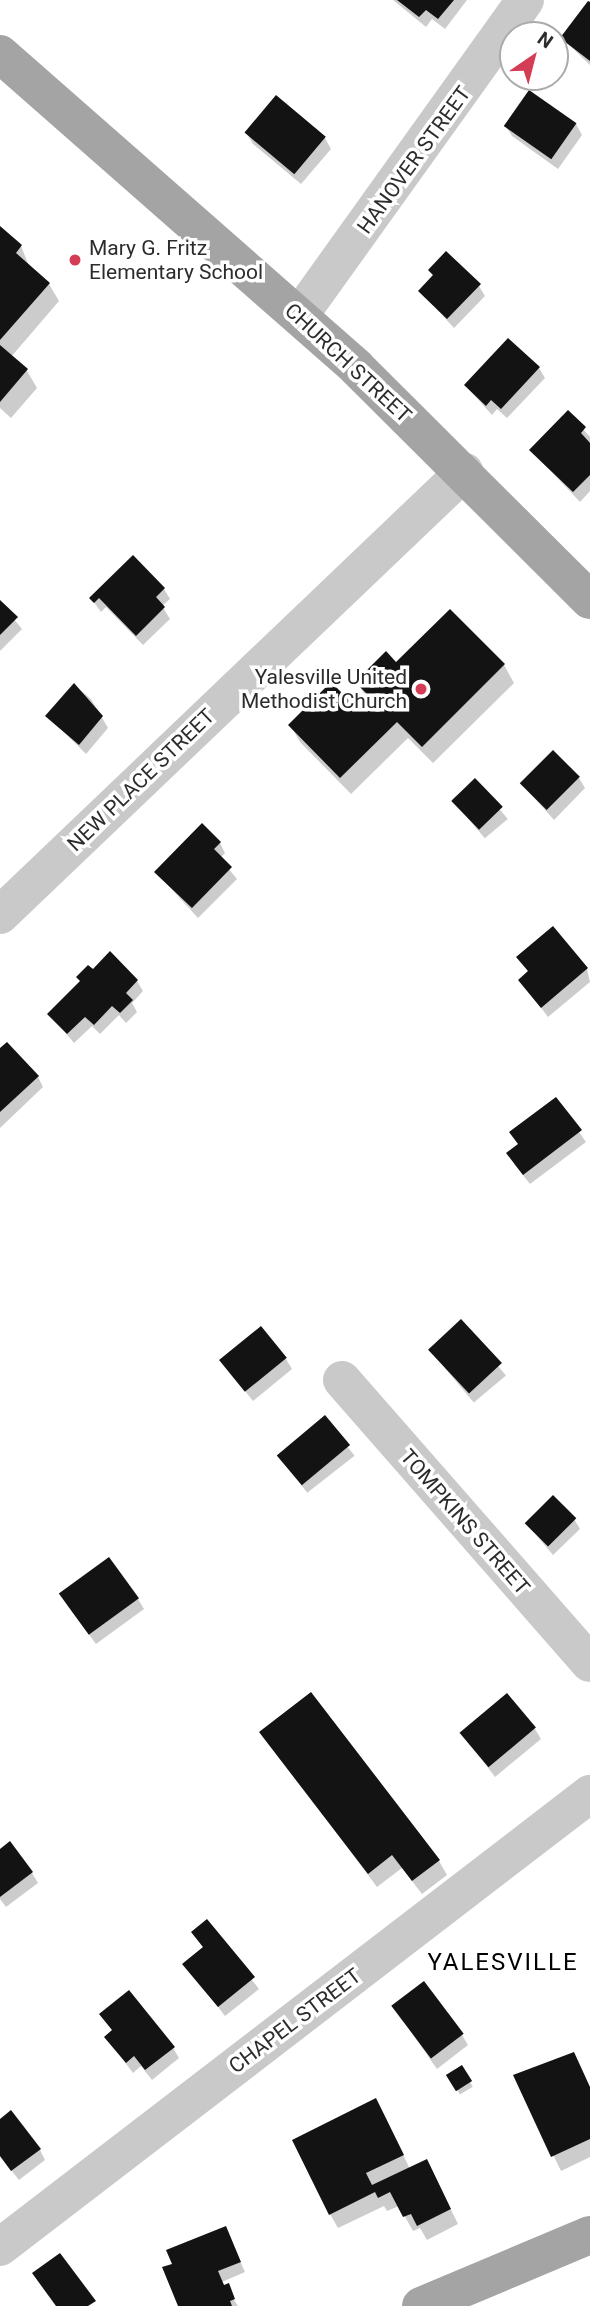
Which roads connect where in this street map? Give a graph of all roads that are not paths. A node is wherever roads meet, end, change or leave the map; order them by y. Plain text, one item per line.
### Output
1 (525, 0) edge
2 (0, 54) edge
3 (299, 316) junction
4 (464, 472) junction
5 (590, 600) edge
6 (0, 915) edge
7 (342, 1381) dead end
8 (590, 1663) edge
9 (590, 1794) edge
10 (590, 2235) edge
11 (0, 2248) edge
12 (421, 2306) edge

1 - 3 street, HANOVER STREET
2 - 3 main road, CHURCH STREET
3 - 4 main road, CHURCH STREET
4 - 5 main road, CHURCH STREET
4 - 6 street, NEW PLACE STREET
7 - 8 street, TOMPKINS STREET
9 - 11 street, CHAPEL STREET
10 - 12 main road

